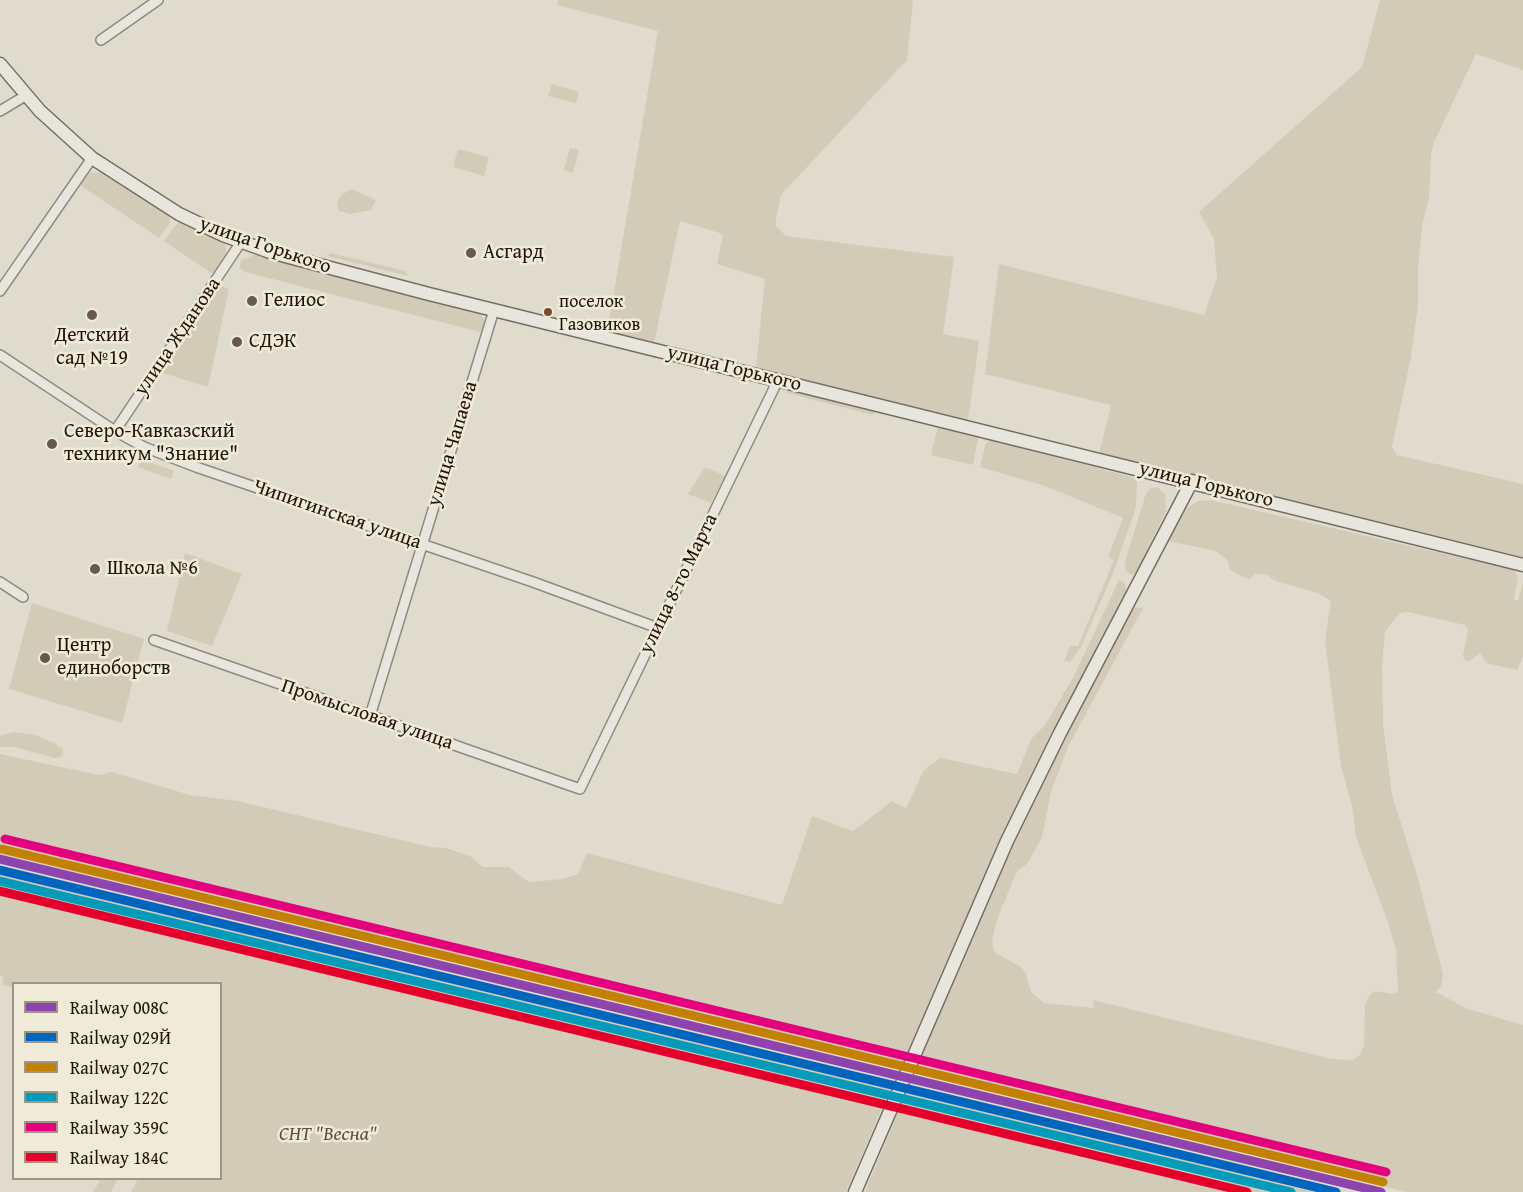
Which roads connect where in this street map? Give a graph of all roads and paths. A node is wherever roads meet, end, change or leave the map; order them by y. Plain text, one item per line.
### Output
1 (158, 0) edge
2 (101, 40) dead end
3 (0, 64) edge
4 (26, 96) junction
5 (0, 111) edge
6 (92, 158) junction
7 (241, 242) junction
8 (0, 291) edge
9 (494, 310) junction
10 (0, 355) edge
11 (778, 380) junction
12 (115, 431) junction
13 (1192, 481) junction
14 (422, 544) junction
15 (1523, 565) edge
16 (0, 582) edge
17 (23, 597) dead end
18 (658, 628) junction
19 (154, 640) dead end
20 (370, 716) junction
21 (580, 789) joint
22 (855, 1192) edge

1 - 2 street
3 - 4 main road, улица Горького
4 - 5 street
4 - 6 main road, улица Горького
6 - 7 main road, улица Горького
6 - 8 street
7 - 9 main road, улица Горького
7 - 12 street, улица Жданова
9 - 11 main road, улица Горького
9 - 14 street, улица Чапаева
10 - 12 street, Чипигинская улица
11 - 13 main road, улица Горького
11 - 18 street, улица 8-го Марта
12 - 14 street, Чипигинская улица
13 - 15 main road, улица Горького
13 - 22 main road
14 - 18 street, Чипигинская улица
14 - 20 street, улица Чапаева
16 - 17 street
18 - 21 street, улица 8-го Марта
19 - 20 street, Промысловая улица
20 - 21 street, Промысловая улица

